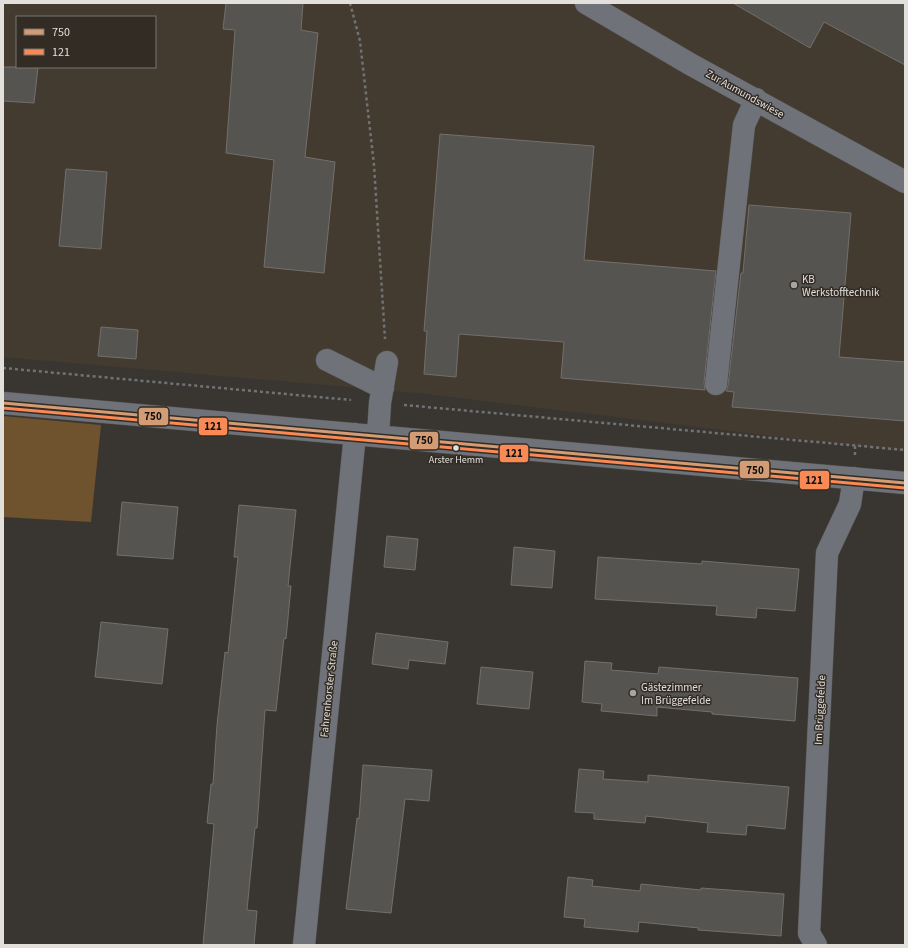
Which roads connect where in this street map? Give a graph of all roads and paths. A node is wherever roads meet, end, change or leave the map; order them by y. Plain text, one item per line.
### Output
1 (350, 3) edge
2 (586, 3) edge
3 (756, 99) junction
4 (905, 182) edge
5 (327, 360) dead end
6 (387, 362) joint
7 (3, 368) edge
8 (716, 384) dead end
9 (382, 395) junction
10 (3, 403) edge
11 (355, 434) junction
12 (378, 436) junction
13 (905, 450) edge
14 (854, 478) junction
15 (905, 483) edge
16 (304, 945) edge
17 (816, 945) edge

1 - 6 path
2 - 3 street, Zur Aumundswiese
3 - 4 street, Zur Aumundswiese
3 - 8 street
5 - 9 street
6 - 9 street
7 - 9 path
9 - 12 street
9 - 13 path
10 - 11 street
11 - 12 street
11 - 16 street, Fahrenhorster Straße
12 - 14 street
14 - 15 street
14 - 17 street, Im Brüggefelde

